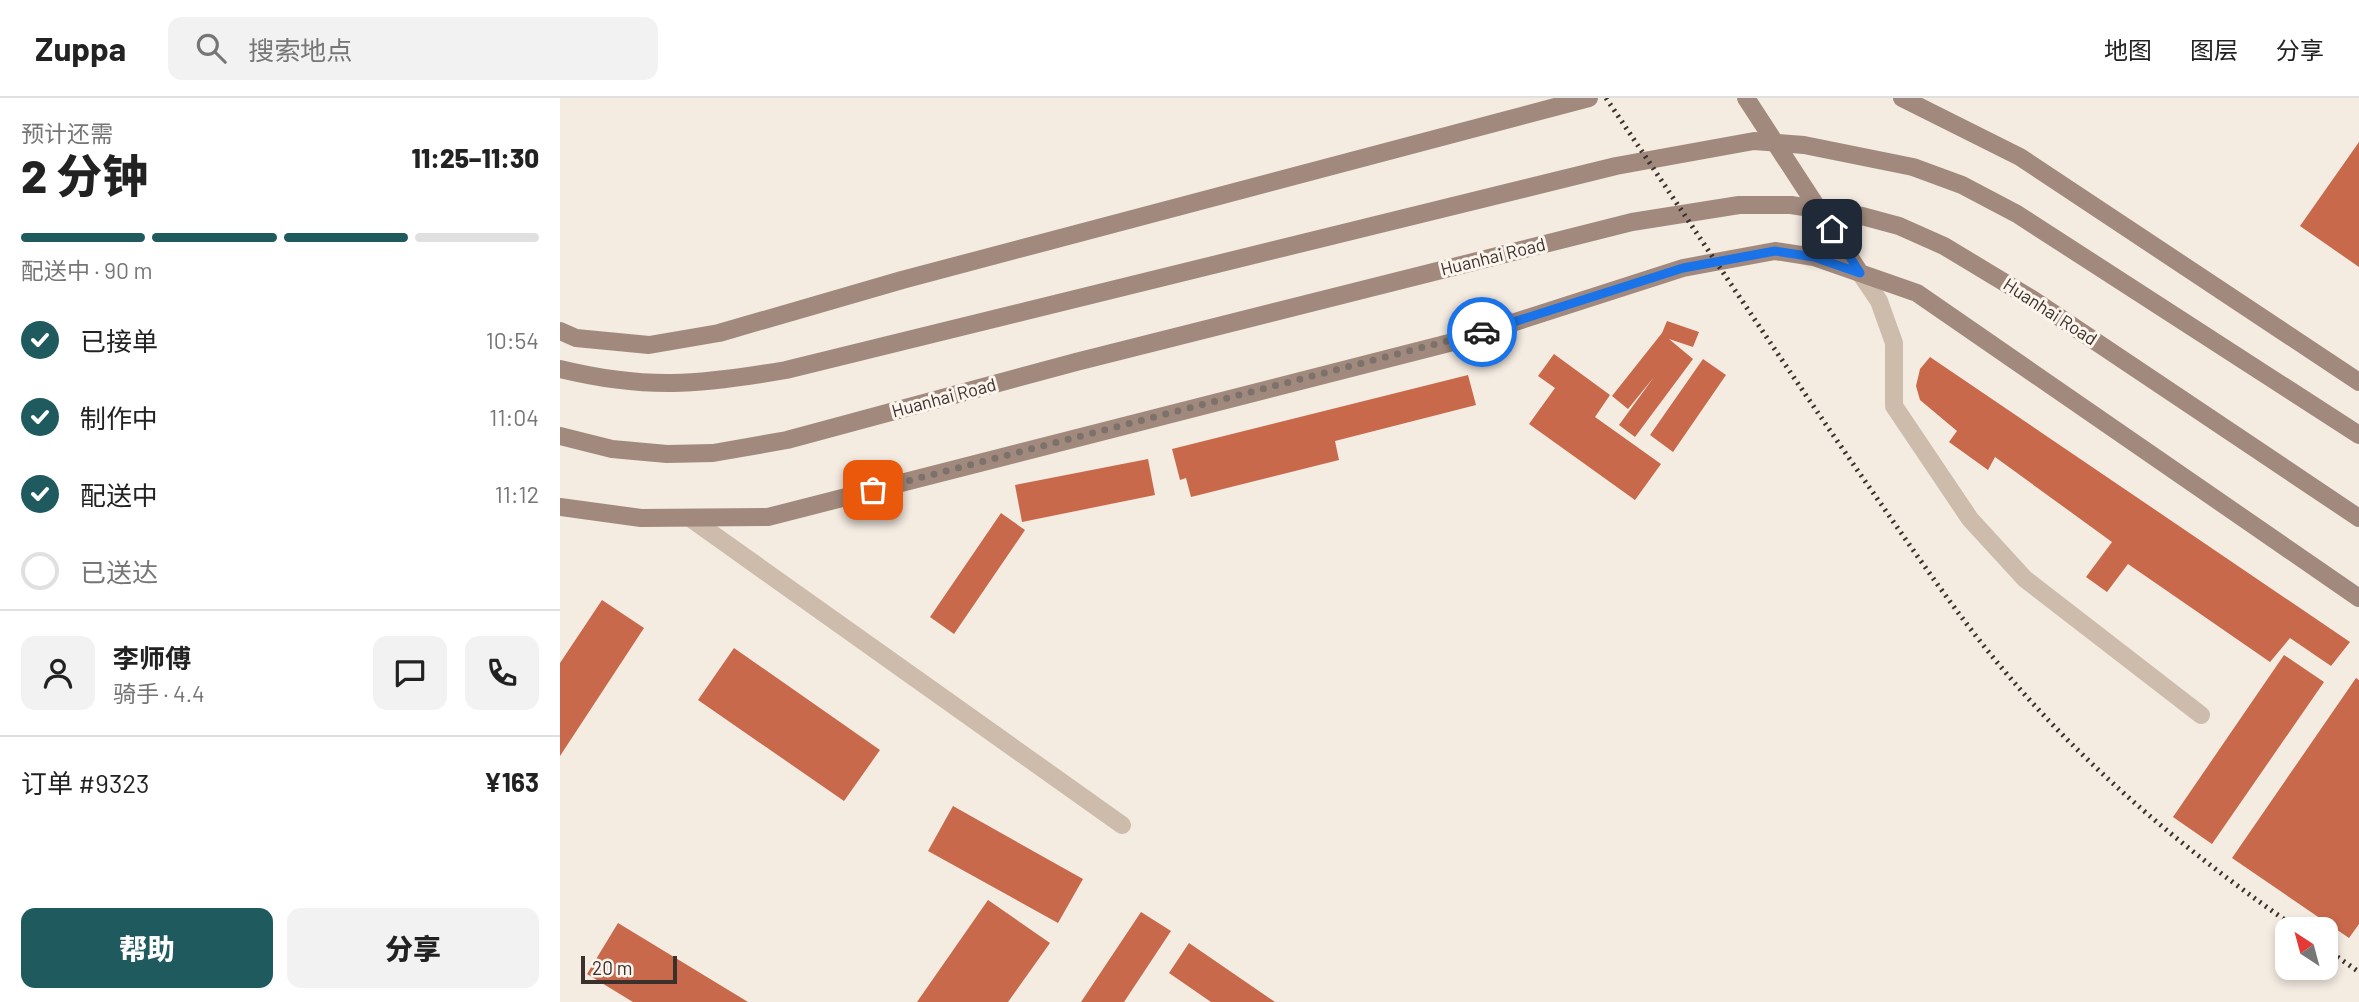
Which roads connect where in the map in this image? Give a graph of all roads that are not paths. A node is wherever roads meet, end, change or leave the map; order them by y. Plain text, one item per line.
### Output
1 (1589, 98) edge
2 (1746, 98) edge
3 (1902, 98) edge
4 (1860, 273) junction
5 (560, 331) edge
6 (560, 369) edge
7 (2359, 382) edge
8 (2359, 435) edge
9 (560, 436) edge
10 (560, 508) edge
11 (690, 518) junction
12 (2359, 518) edge
13 (2359, 598) edge
14 (2201, 715) dead end
15 (1122, 825) dead end

1 - 5 main road
2 - 4 main road
3 - 7 main road
4 - 11 main road
4 - 13 main road
4 - 14 street
6 - 8 main road
9 - 12 main road, Huanhai Road
10 - 11 main road
11 - 15 street

